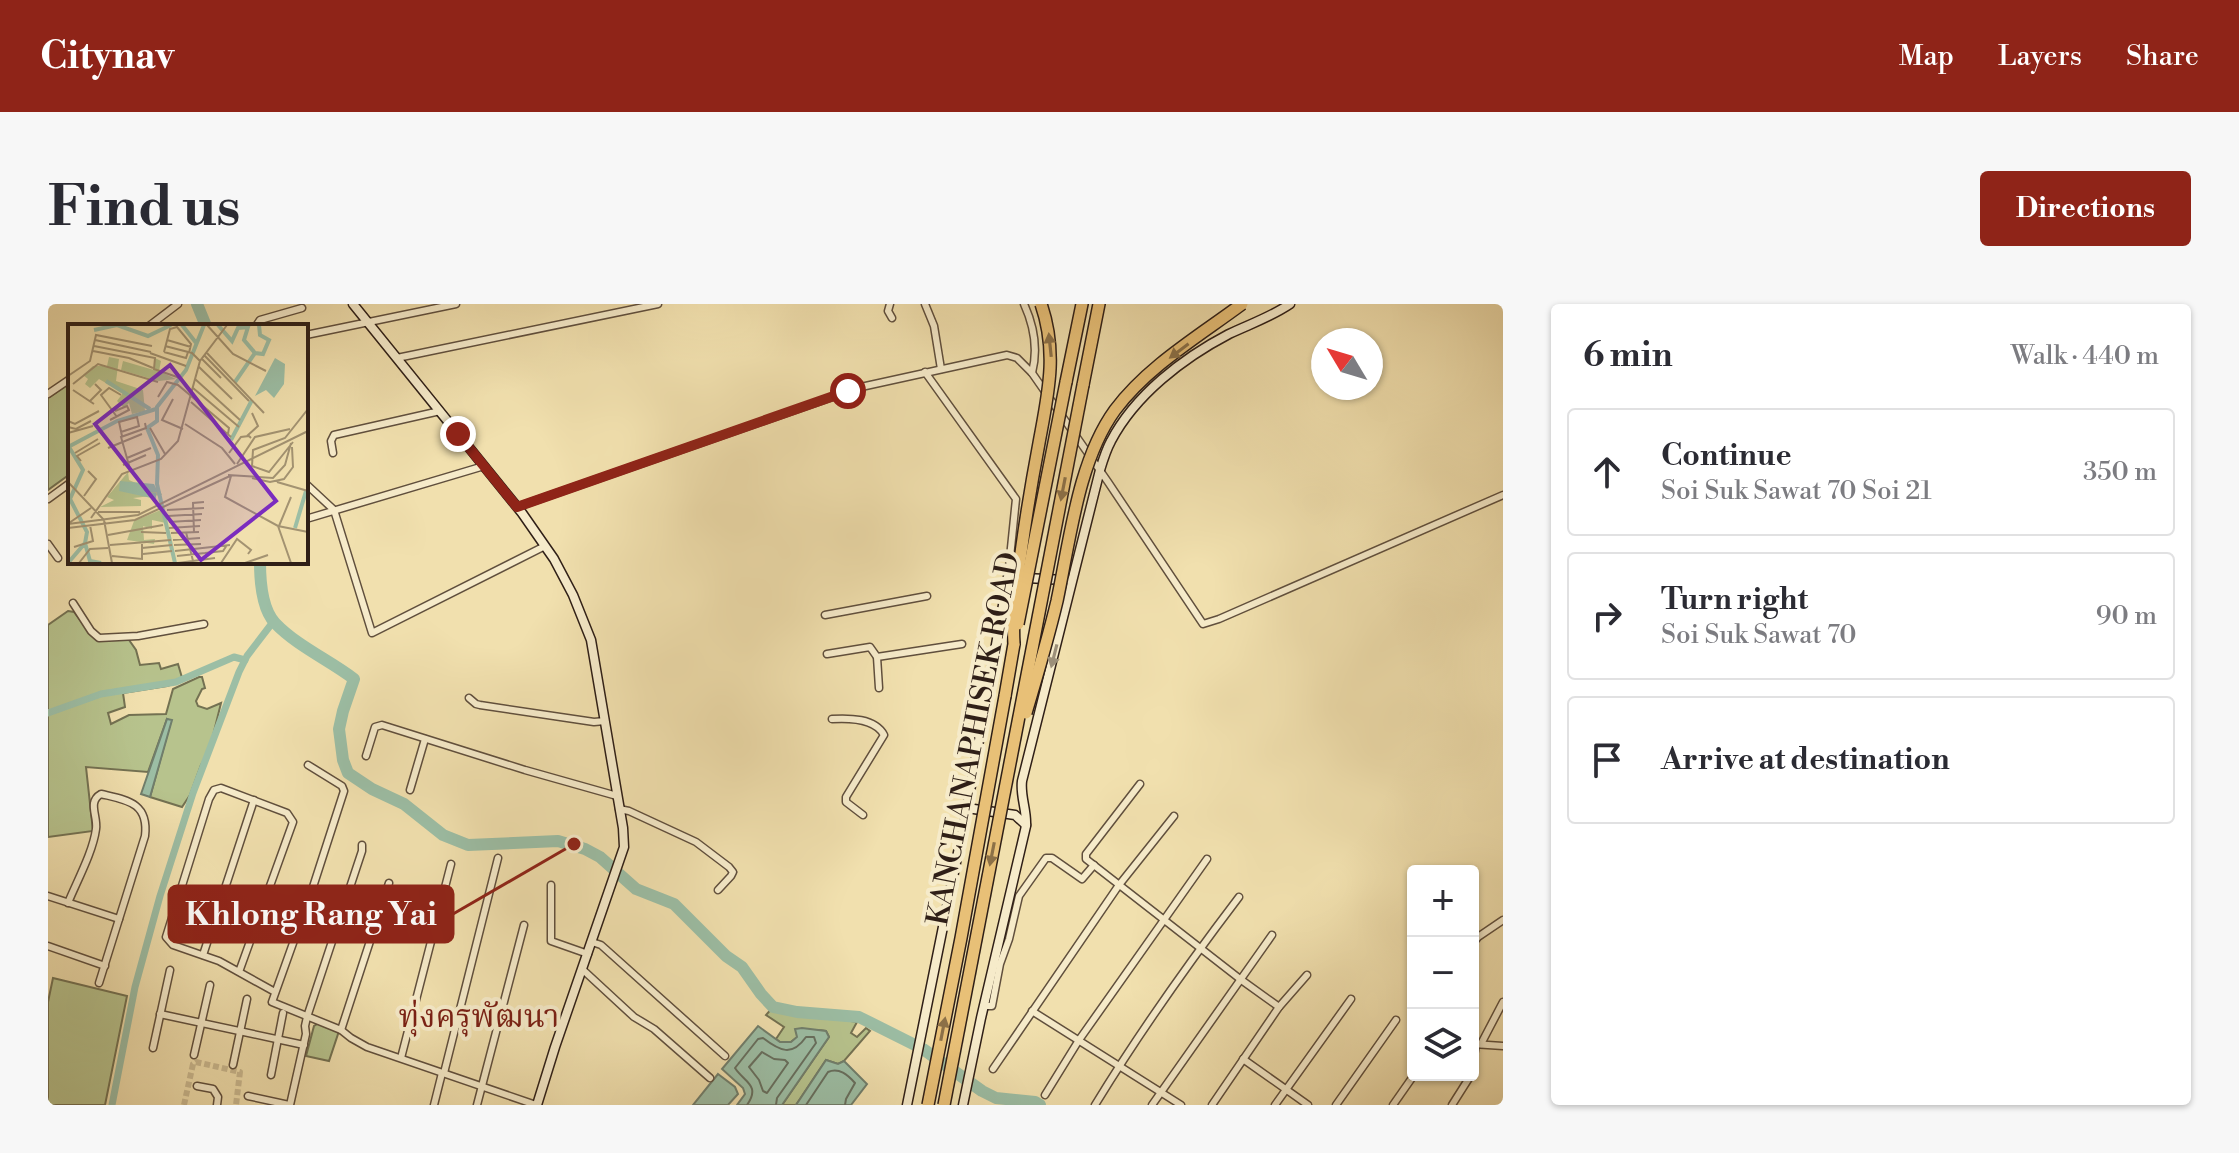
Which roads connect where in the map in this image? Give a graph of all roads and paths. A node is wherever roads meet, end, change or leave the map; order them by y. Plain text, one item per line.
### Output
1 (178, 304) edge
2 (353, 304) edge
3 (456, 304) edge
4 (658, 304) edge
5 (890, 304) edge
6 (925, 304) edge
7 (1024, 304) edge
8 (1041, 304) edge
9 (1082, 304) edge
10 (1099, 304) edge
11 (1242, 304) edge
12 (1290, 304) edge
13 (302, 308) dead end
14 (892, 318) dead end
15 (368, 322) junction
16 (152, 324) edge
17 (257, 324) edge
18 (308, 335) edge
19 (397, 358) junction
20 (941, 369) junction
21 (925, 372) junction
22 (1032, 373) junction
23 (68, 380) edge
24 (48, 394) edge
25 (440, 411) junction
26 (333, 453) dead end
27 (484, 466) junction
28 (1100, 470) junction
29 (68, 484) edge
30 (308, 486) edge
31 (1503, 495) edge
32 (48, 499) edge
33 (517, 507) junction
34 (334, 510) junction
35 (308, 518) edge
36 (48, 544) edge
37 (545, 546) junction
38 (58, 558) dead end
39 (1008, 577) junction
40 (1073, 580) junction
41 (927, 596) dead end
42 (73, 603) dead end
43 (825, 615) dead end
44 (204, 624) dead end
45 (962, 644) dead end
46 (1014, 644) junction
47 (827, 654) dead end
48 (877, 657) junction
49 (879, 688) dead end
50 (469, 698) dead end
51 (832, 719) dead end
52 (605, 721) junction
53 (425, 739) junction
54 (366, 756) dead end
55 (308, 765) dead end
56 (1006, 783) junction
57 (1140, 784) dead end
58 (410, 790) dead end
59 (617, 796) junction
60 (254, 800) junction
61 (967, 808) junction
62 (619, 809) junction
63 (863, 815) dead end
64 (1174, 816) dead end
65 (1026, 826) junction
66 (362, 845) dead end
67 (498, 858) dead end
68 (1207, 859) dead end
69 (451, 864) dead end
70 (1094, 865) junction
71 (389, 883) dead end
72 (551, 885) dead end
73 (1119, 885) junction
74 (718, 890) dead end
75 (1015, 895) junction
76 (48, 896) edge
77 (1239, 897) dead end
78 (68, 903) junction
79 (119, 919) junction
80 (1163, 920) junction
81 (1503, 920) edge
82 (524, 925) dead end
83 (1272, 935) dead end
84 (1478, 937) edge
85 (592, 942) junction
86 (48, 946) edge
87 (1200, 949) junction
88 (588, 954) junction
89 (203, 955) junction
90 (105, 966) junction
91 (582, 969) junction
92 (170, 970) dead end
93 (239, 972) junction
94 (1307, 975) dead end
95 (1240, 979) junction
96 (99, 983) dead end
97 (210, 985) dead end
98 (275, 992) junction
99 (247, 999) dead end
100 (1351, 999) dead end
101 (1503, 1002) edge
102 (1279, 1007) junction
103 (1032, 1011) junction
104 (283, 1013) dead end
105 (160, 1014) junction
106 (310, 1018) junction
107 (1396, 1020) dead end
108 (201, 1022) junction
109 (341, 1030) junction
110 (241, 1031) junction
111 (278, 1039) junction
112 (1079, 1040) junction
113 (1479, 1041) edge
114 (1479, 1044) edge
115 (304, 1045) junction
116 (1503, 1046) edge
117 (153, 1048) dead end
118 (194, 1055) dead end
119 (725, 1056) dead end
120 (401, 1058) junction
121 (1243, 1059) junction
122 (233, 1065) dead end
123 (1120, 1065) junction
124 (993, 1069) dead end
125 (443, 1073) junction
126 (271, 1075) dead end
127 (710, 1078) dead end
128 (1410, 1081) edge
129 (1467, 1081) edge
130 (197, 1086) dead end
131 (482, 1087) junction
132 (1286, 1088) junction
133 (1161, 1092) junction
134 (1045, 1095) dead end
135 (248, 1096) dead end
136 (217, 1105) edge
137 (289, 1105) edge
138 (434, 1105) edge
139 (477, 1105) edge
140 (536, 1105) edge
141 (907, 1105) edge
142 (928, 1105) edge
143 (944, 1105) edge
144 (963, 1105) edge
145 (1095, 1105) edge
146 (1152, 1105) edge
147 (1181, 1105) edge
148 (1212, 1105) edge
149 (1275, 1105) edge
150 (1308, 1105) edge
151 (1336, 1105) edge
152 (1393, 1105) edge
153 (1452, 1105) edge

1 - 16 street
2 - 15 main road
3 - 15 street
4 - 19 street
5 - 14 street
6 - 20 street
7 - 22 street
46 -> 8 highway, bridge
9 - 46 highway, KANCHANAPHISEK ROAD, bridge
10 -> 56 highway, KANCHANAPHISEK ROAD, bridge
11 -> 56 highway, bridge
12 - 28 main road
13 - 17 street
15 - 18 street
15 - 19 main road
19 - 25 main road
20 - 21 street
20 - 22 street
21 - 33 street
21 - 39 street
22 - 28 street
23 - 24 street
25 - 26 street
25 - 27 main road
27 - 33 main road
27 - 34 street
28 - 31 street
28 - 40 main road
29 - 32 street
30 - 34 street
33 - 37 main road
34 - 35 street
34 - 37 street
36 - 38 street
37 - 52 main road
39 - 40 main road
39 - 61 main road
40 -> 65 main road
41 - 43 street
42 - 44 street
45 - 48 street
142 -> 46 highway, KANCHANAPHISEK ROAD, bridge
47 - 48 street
48 - 49 street
50 - 52 street
51 - 63 street
52 - 59 main road
53 - 54 street
53 - 58 street
53 - 59 street
55 - 98 street
56 -> 143 highway, KANCHANAPHISEK ROAD, bridge
57 - 70 street
59 - 62 main road
60 - 89 street
60 - 89 street
60 - 93 street
61 - 65 main road
61 - 141 main road
62 - 74 street
62 - 85 main road
64 - 73 street
65 - 75 main road
66 - 106 street
67 - 125 street
68 - 80 street
69 - 120 street
70 - 73 street
70 - 75 street
71 - 109 street
72 - 88 street
73 - 80 street
73 - 103 street
75 - 144 main road
76 - 78 street
77 - 87 street
78 - 79 street
78 - 79 street
79 - 90 street
80 - 87 street
80 - 112 street
81 - 84 street
82 - 131 street
83 - 95 street
85 - 88 main road
85 - 119 street
86 - 90 street
87 - 95 street
87 - 123 street
88 - 91 main road
89 - 93 street
90 - 96 street
91 - 127 street
91 - 140 main road
92 - 105 street
93 - 98 street
94 - 102 street
95 - 102 street
95 - 133 street
97 - 108 street
98 - 106 street
99 - 110 street
100 - 132 street
101 - 113 street
102 - 121 street
103 - 112 street
103 - 124 street
104 - 111 street
105 - 108 street
105 - 117 street
106 - 109 street
106 - 115 street
107 - 151 street
108 - 110 street
108 - 118 street
109 - 120 street
110 - 111 street
110 - 122 street
111 - 115 street
111 - 126 street
112 - 123 street
112 - 134 street
114 - 116 street
115 - 137 street
120 - 125 street
121 - 132 street
121 - 148 street
123 - 133 street
123 - 145 street
125 - 131 street
125 - 138 street
128 - 152 street
129 - 153 street
130 - 136 street
131 - 139 street
131 - 140 street
132 - 149 street
132 - 150 street
133 - 146 street
133 - 147 street
135 - 137 street

